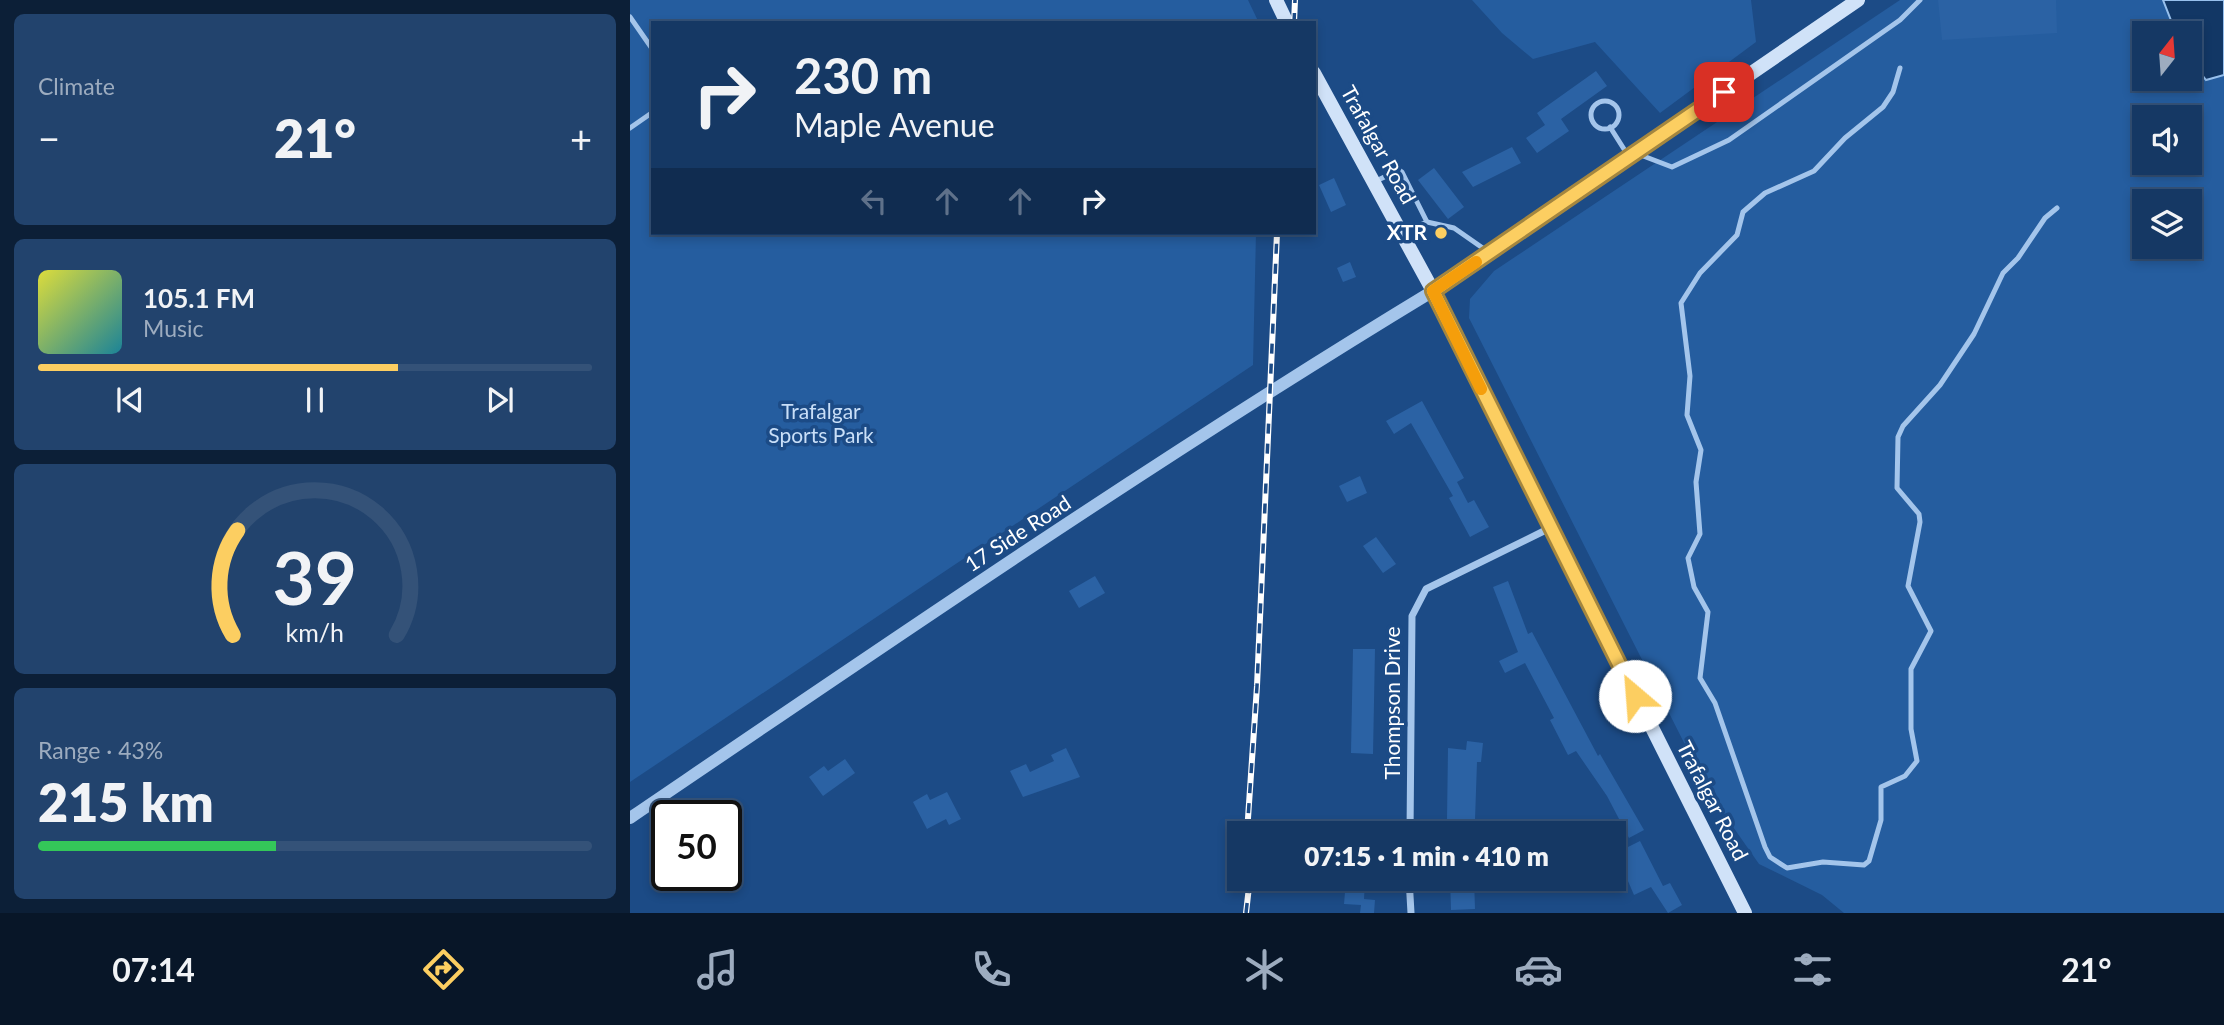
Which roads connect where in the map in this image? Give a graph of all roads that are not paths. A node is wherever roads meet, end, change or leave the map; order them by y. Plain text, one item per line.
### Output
1 (1276, 0) edge
2 (1858, 0) edge
3 (1920, 0) edge
4 (630, 17) edge
5 (1286, 21) edge
6 (651, 47) edge
7 (1900, 68) dead end
8 (1316, 77) edge
9 (651, 114) edge
10 (1610, 127) junction
11 (630, 128) edge
12 (1632, 155) junction
13 (1374, 182) junction
14 (2057, 208) dead end
15 (1427, 222) junction
16 (1401, 233) junction
17 (1489, 252) junction
18 (1433, 291) junction
19 (1550, 528) junction
20 (630, 818) edge
21 (1410, 821) edge
22 (1410, 891) edge
23 (1411, 913) edge
24 (1745, 913) edge

1 - 5 main road
2 - 12 main road
3 - 12 lane
4 - 6 lane
7 - 14 lane
8 - 13 main road, Trafalgar Road
9 - 11 lane
10 - 10 lane
10 - 12 lane
12 - 17 main road
13 - 15 lane
13 - 16 main road, Trafalgar Road
15 - 16 lane
15 - 17 lane
16 - 18 main road, Trafalgar Road
17 - 18 main road
18 - 19 main road, Trafalgar Road
18 - 20 street, 17 Side Road
19 - 21 street, Thompson Drive
19 - 24 main road, Trafalgar Road
22 - 23 street

